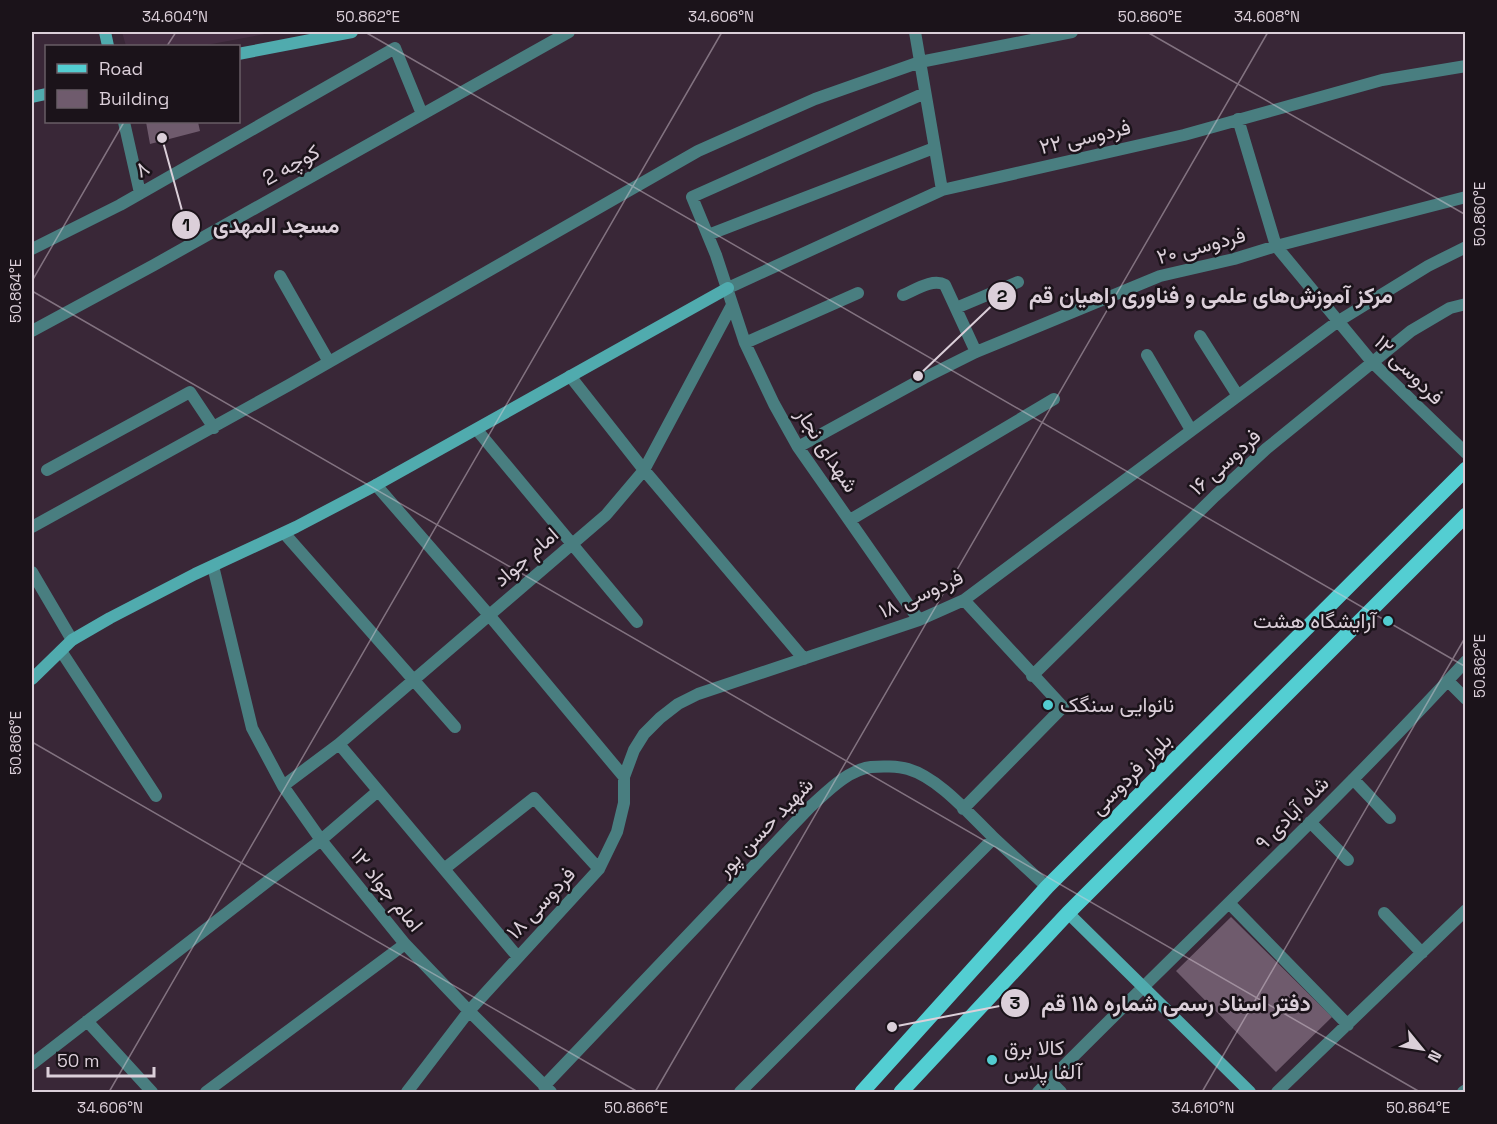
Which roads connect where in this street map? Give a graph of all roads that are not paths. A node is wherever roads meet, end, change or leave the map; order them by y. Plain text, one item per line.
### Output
1 (352, 32) edge
2 (569, 32) edge
3 (915, 32) edge
4 (1072, 32) edge
5 (240, 54) edge
6 (920, 62) junction
7 (1466, 66) edge
8 (926, 93) junction
9 (422, 114) junction
10 (1238, 119) junction
11 (124, 123) edge
12 (934, 148) junction
13 (942, 190) junction
14 (140, 193) junction
15 (1466, 197) edge
16 (708, 235) junction
17 (48, 241) junction
18 (32, 244) edge
19 (1276, 246) junction
20 (1466, 247) edge
21 (32, 249) edge
22 (280, 276) dead end
23 (1018, 282) dead end
24 (728, 288) junction
25 (858, 293) dead end
26 (903, 295) dead end
27 (1466, 304) edge
28 (732, 305) junction
29 (956, 308) junction
30 (1337, 322) junction
31 (32, 332) edge
32 (1200, 336) dead end
33 (745, 344) junction
34 (976, 352) junction
35 (1147, 355) dead end
36 (329, 362) junction
37 (1372, 362) junction
38 (570, 376) junction
39 (1238, 396) junction
40 (1054, 399) dead end
41 (214, 428) junction
42 (477, 430) junction
43 (1191, 430) junction
44 (798, 447) junction
45 (1466, 453) edge
46 (1466, 469) edge
47 (47, 470) dead end
48 (644, 470) junction
49 (376, 485) junction
50 (1466, 515) edge
51 (850, 520) junction
52 (32, 527) edge
53 (284, 532) junction
54 (570, 545) junction
55 (213, 566) junction
56 (32, 572) edge
57 (964, 600) junction
58 (489, 615) junction
59 (919, 620) junction
60 (636, 622) dead end
61 (72, 640) junction
62 (61, 651) junction
63 (804, 659) junction
64 (1466, 661) edge
65 (1032, 676) junction
66 (32, 679) edge
67 (413, 680) junction
68 (1448, 681) junction
69 (1466, 699) edge
70 (455, 727) dead end
71 (339, 744) junction
72 (624, 777) junction
73 (1353, 779) junction
74 (283, 786) junction
75 (378, 791) junction
76 (156, 796) dead end
77 (963, 808) junction
78 (1390, 818) dead end
79 (1310, 822) junction
80 (994, 838) junction
81 (321, 840) junction
82 (1347, 860) dead end
83 (444, 869) junction
84 (598, 870) junction
85 (1047, 887) junction
86 (1230, 903) junction
87 (1466, 910) edge
88 (1068, 913) junction
89 (1384, 914) dead end
90 (405, 944) junction
91 (1422, 953) junction
92 (518, 956) junction
93 (1143, 987) junction
94 (469, 1011) junction
95 (87, 1021) junction
96 (1348, 1025) junction
97 (32, 1064) edge
98 (1050, 1081) junction
99 (548, 1089) edge
100 (152, 1092) edge
101 (206, 1092) edge
102 (407, 1092) edge
103 (740, 1092) edge
104 (862, 1092) edge
105 (901, 1092) edge
106 (1038, 1092) edge
107 (1061, 1092) edge
108 (1250, 1092) edge
109 (1276, 1092) edge

1 - 5 street
2 - 9 street, کوچه 2
3 - 6 street
4 - 6 street
6 - 8 street
6 - 36 street
7 - 10 street, فردوسی ۲۲
8 - 12 street
8 - 16 street, شهدای نجار
9 - 14 street, ۸
9 - 31 street, کوچه 2
10 - 13 street, فردوسی ۲۲
10 - 19 street, فردوسی ۱۲
11 - 14 street
12 - 13 street
12 - 16 street
13 - 24 street, فردوسی ۲۲
14 - 17 street, ۸
15 - 19 street, فردوسی ۲۰
16 - 24 street, شهدای نجار
17 - 18 street
17 - 21 street, ۸
19 - 30 street, فردوسی ۱۲
19 - 34 street, فردوسی ۲۰
20 - 30 street, فردوسی ۱۸
22 - 36 street
23 - 29 street
24 - 28 street, شهدای نجار
24 - 38 street
25 - 33 street
26 - 29 street
27 - 37 street, فردوسی ۱۶
28 - 33 street, شهدای نجار
28 - 48 street, امام جواد
29 - 34 street
30 - 37 street, فردوسی ۱۲
30 - 39 street, فردوسی ۱۸
32 - 39 street
33 - 44 street, شهدای نجار
34 - 44 street, فردوسی ۲۰
35 - 43 street
36 - 41 street
37 - 45 street, فردوسی ۱۲
37 - 65 street, فردوسی ۱۶
38 - 42 street
38 - 48 street
39 - 43 street, فردوسی ۱۸
40 - 51 street
41 - 47 street
41 - 52 street
42 - 49 street
42 - 54 street
43 - 57 street, فردوسی ۱۸
44 - 51 street, شهدای نجار
46 - 85 main road, بلوار فردوسی
48 - 54 street, امام جواد
48 - 63 street
49 - 53 street
49 - 58 street
50 - 88 main road
51 - 59 street, شهدای نجار
53 - 55 street
53 - 67 street
54 - 58 street, امام جواد
54 - 60 street
55 - 61 street
55 - 74 street, امام جواد ۱۲
56 - 61 street
57 - 59 street, فردوسی ۱۸
57 - 65 street
58 - 67 street, امام جواد
58 - 72 street
59 - 63 street, فردوسی ۱۸
61 - 62 street
62 - 66 street
62 - 76 street
63 - 72 street, فردوسی ۱۸
64 - 68 street, شاه آبادی ۹
65 - 77 street
67 - 70 street
67 - 71 street, امام جواد
68 - 69 street
68 - 73 street, شاه آبادی ۹
71 - 74 street, امام جواد
71 - 75 street
72 - 84 street, فردوسی ۱۸
73 - 78 street
73 - 79 street, شاه آبادی ۹
74 - 81 street, امام جواد ۱۲
75 - 81 street
75 - 83 street
77 - 80 street, شهید حسن پور
77 - 99 street, شهید حسن پور
79 - 82 street
79 - 86 street, شاه آبادی ۹
80 - 85 street, شهید حسن پور
80 - 103 street
81 - 90 street, امام جواد ۱۲
81 - 95 street
83 - 84 street
83 - 92 street
84 - 92 street, فردوسی ۱۸
85 - 104 main road, بلوار فردوسی
86 - 93 street, شاه آبادی ۹
86 - 96 street
87 - 91 street
88 - 93 street
88 - 105 main road
89 - 91 street
90 - 94 street, امام جواد ۱۲
90 - 101 street
91 - 96 street
92 - 94 street, فردوسی ۱۸
93 - 98 street, شاه آبادی ۹
93 - 108 street
94 - 99 street, امام جواد ۱۲
94 - 102 street, فردوسی ۱۸
95 - 97 street
95 - 100 street
96 - 109 street
98 - 106 street, شاه آبادی ۹
98 - 107 street

